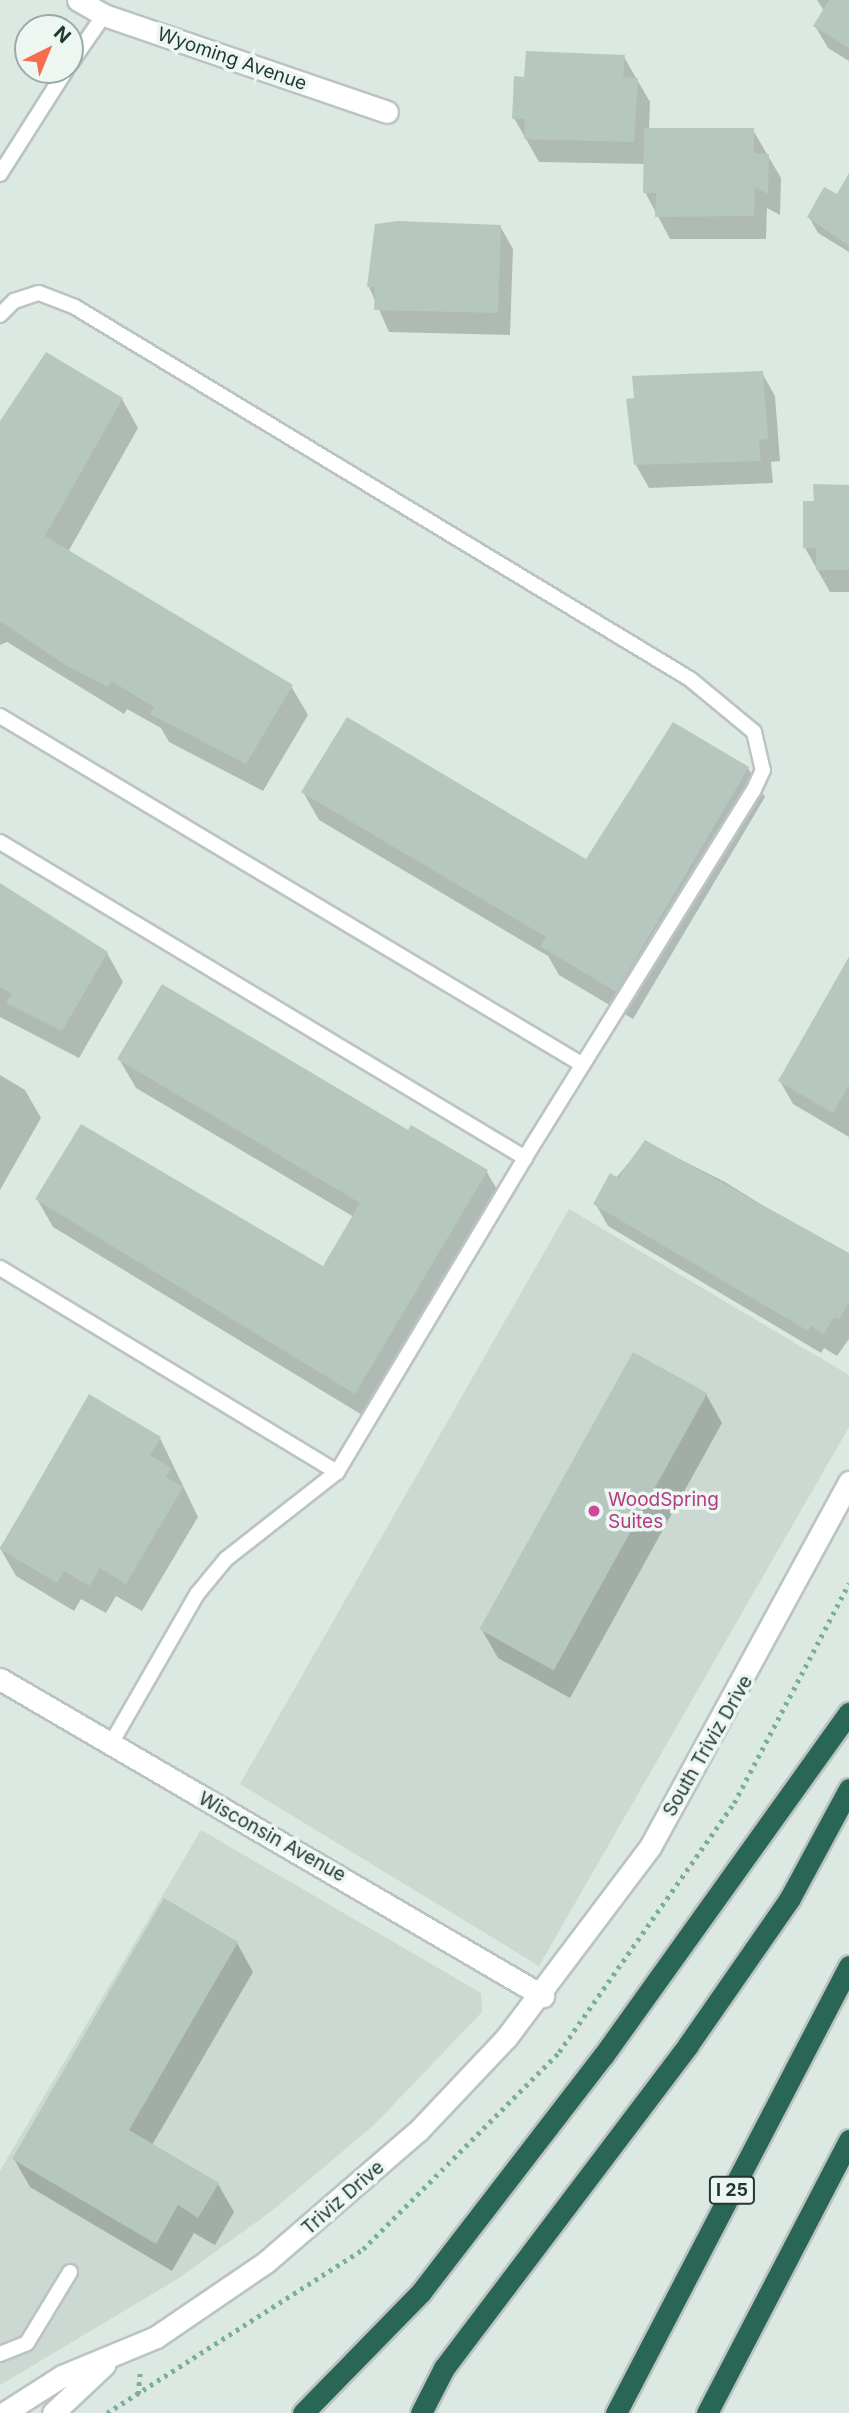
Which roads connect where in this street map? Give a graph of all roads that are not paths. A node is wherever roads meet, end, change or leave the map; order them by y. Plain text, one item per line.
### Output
1 (78, 0) edge
2 (109, 8) edge
3 (84, 44) edge
4 (56, 84) edge
5 (387, 112) dead end
6 (0, 174) edge
7 (0, 315) edge
8 (0, 716) edge
9 (0, 842) edge
10 (583, 1065) junction
11 (525, 1158) junction
12 (0, 1268) edge
13 (337, 1472) junction
14 (849, 1482) edge
15 (0, 1679) edge
16 (849, 1713) edge
17 (110, 1745) junction
18 (849, 1789) edge
19 (849, 1966) edge
20 (543, 1996) junction
21 (849, 2140) edge
22 (70, 2272) dead end
23 (0, 2354) edge
24 (110, 2359) junction
25 (4, 2413) edge
26 (53, 2413) edge
27 (303, 2413) edge
28 (421, 2413) edge
29 (615, 2413) edge
30 (707, 2413) edge

1 - 2 street, Wyoming Avenue
2 - 3 lane
2 - 5 street, Wyoming Avenue
4 - 6 lane
7 - 10 lane
8 - 10 lane
9 - 11 lane
10 - 11 lane
11 - 13 lane
12 - 13 lane
13 - 17 lane
14 - 20 street, South Triviz Drive
15 - 17 street, Wisconsin Avenue
16 - 27 highway
17 - 20 street, Wisconsin Avenue
18 - 28 highway
19 - 29 highway, I 25
20 - 24 street, Triviz Drive
21 - 30 highway
22 - 23 lane
24 - 25 street, Triviz Drive
24 - 26 street, Triviz Drive

